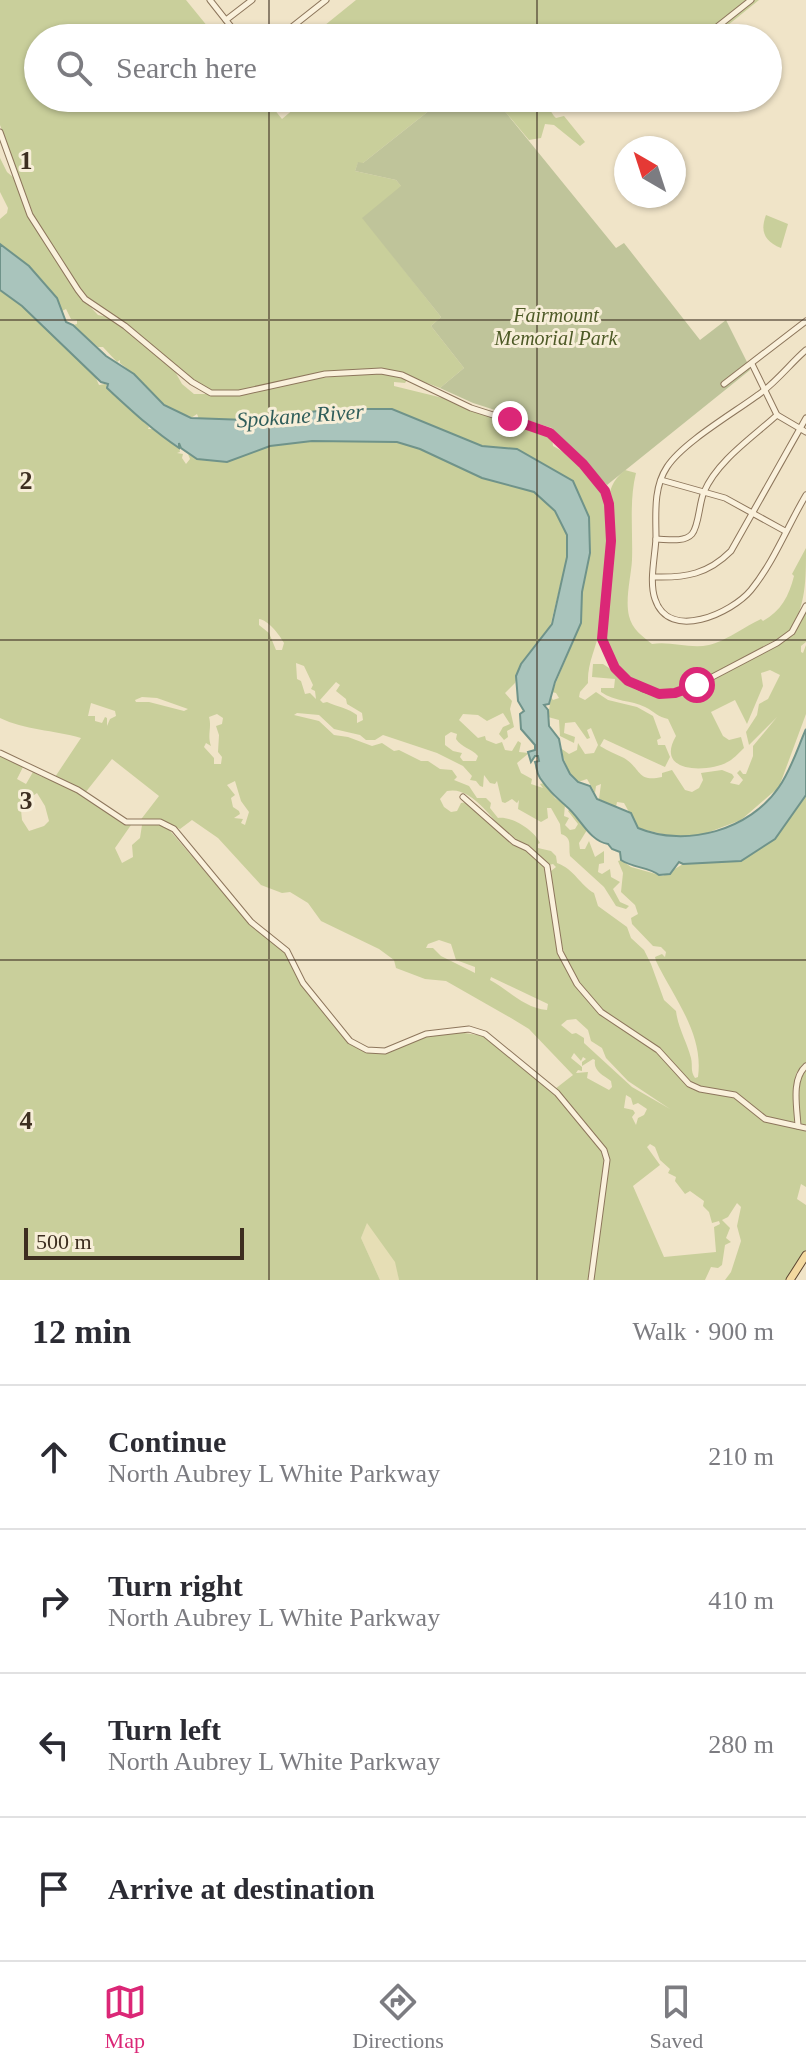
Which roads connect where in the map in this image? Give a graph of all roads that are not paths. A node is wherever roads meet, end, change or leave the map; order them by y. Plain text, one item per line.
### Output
1 (210, 0) edge
2 (252, 0) edge
3 (326, 0) edge
4 (751, 0) edge
5 (226, 20) junction
6 (229, 24) edge
7 (296, 24) edge
8 (721, 24) edge
9 (0, 132) edge
10 (806, 321) edge
11 (806, 350) edge
12 (752, 364) junction
13 (724, 384) dead end
14 (764, 391) junction
15 (777, 415) junction
16 (806, 418) edge
17 (803, 430) edge
18 (661, 480) junction
19 (704, 491) junction
20 (806, 495) edge
21 (752, 513) junction
22 (785, 531) junction
23 (656, 539) junction
24 (654, 577) junction
25 (806, 606) edge
26 (0, 753) edge
27 (463, 797) dead end
28 (806, 1066) edge
29 (798, 1126) junction
30 (806, 1128) edge
31 (806, 1255) edge
32 (591, 1280) edge
33 (790, 1280) edge

1 - 5 street
2 - 5 street
3 - 7 street
4 - 8 street
5 - 6 street
9 - 25 street
10 - 12 street
11 - 14 street
12 - 13 street
12 - 14 street
14 - 15 street
14 - 18 street
15 - 17 street
15 - 19 street
16 - 17 street
17 - 21 street
18 - 19 street
18 - 23 street
19 - 21 street
19 - 23 street
20 - 22 street
21 - 22 street
21 - 24 street
22 - 24 street
23 - 24 street
26 - 32 street
27 - 29 street
28 - 29 street
29 - 30 street
31 - 33 main road

